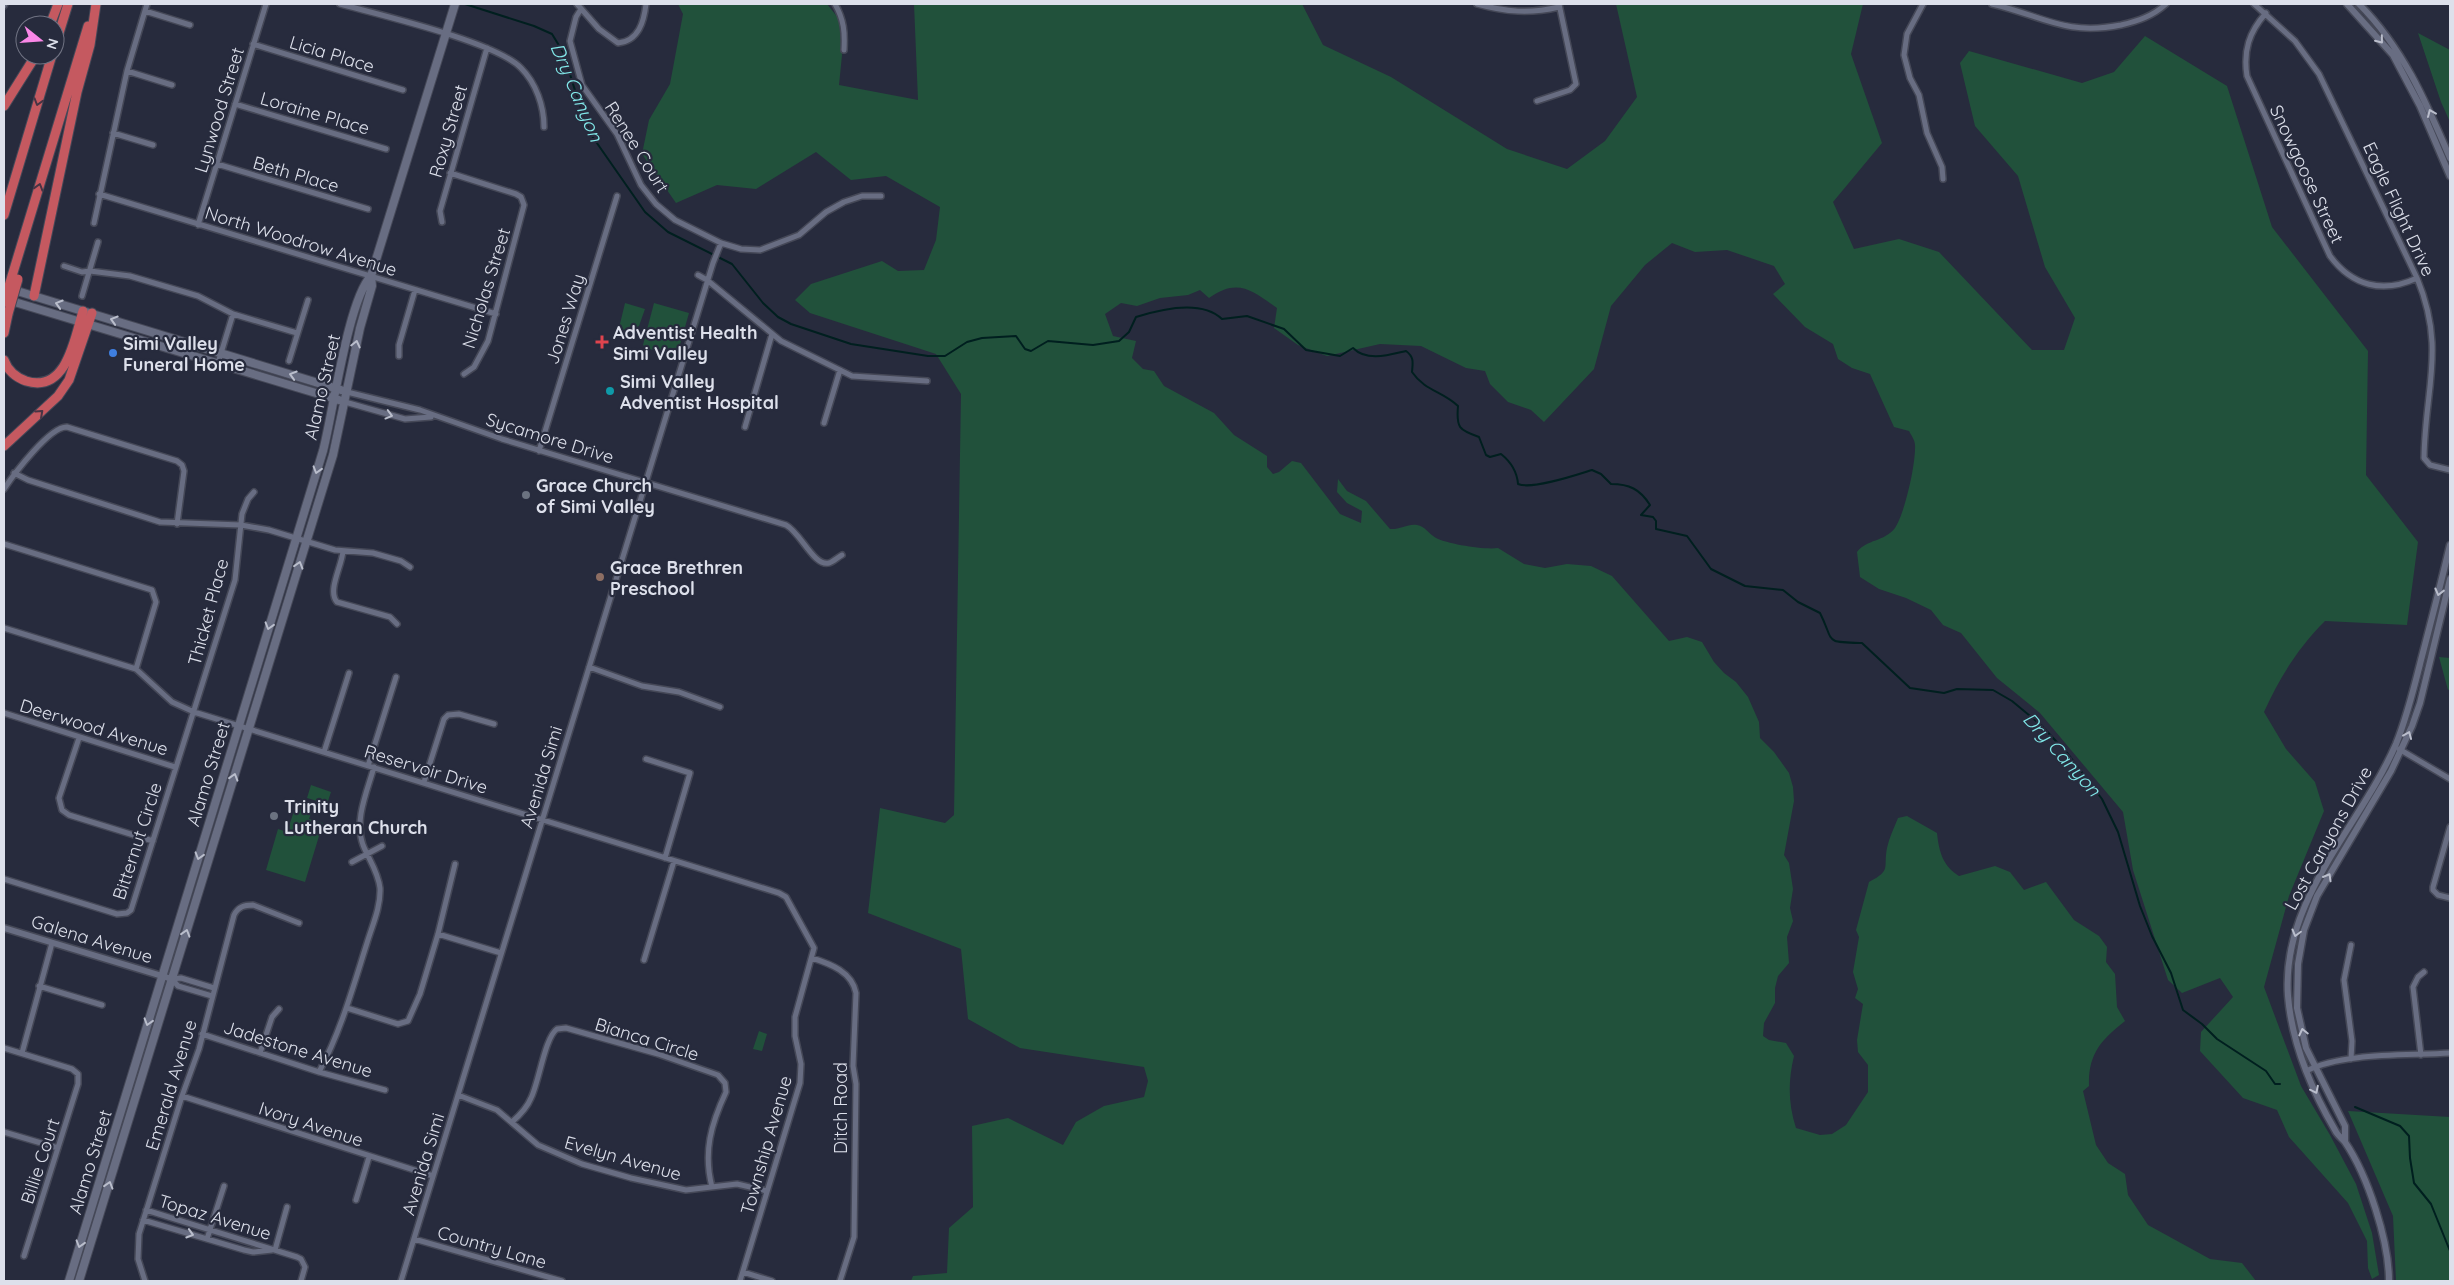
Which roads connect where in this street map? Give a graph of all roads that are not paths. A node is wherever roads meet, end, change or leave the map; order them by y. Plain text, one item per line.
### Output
1 (96, 4) edge
2 (147, 4) edge
3 (266, 4) edge
4 (340, 4) edge
5 (455, 4) edge
6 (576, 4) edge
7 (646, 4) edge
8 (835, 4) edge
9 (1477, 4) edge
10 (1923, 4) edge
11 (1992, 4) edge
12 (2166, 4) edge
13 (2254, 4) edge
14 (2347, 4) edge
15 (2359, 4) edge
16 (1559, 5) edge
17 (581, 9) junction
18 (145, 11) junction
19 (2266, 13) junction
20 (190, 25) dead end
21 (446, 35) junction
22 (254, 44) junction
23 (487, 48) junction
24 (844, 50) dead end
25 (30, 65) edge
26 (49, 65) edge
27 (127, 71) junction
28 (172, 85) dead end
29 (403, 90) dead end
30 (1538, 101) dead end
31 (235, 104) junction
32 (4, 106) edge
33 (544, 127) dead end
34 (113, 132) junction
35 (154, 145) dead end
36 (386, 149) dead end
37 (2450, 158) edge
38 (217, 164) junction
39 (450, 173) junction
40 (2450, 176) edge
41 (1943, 179) dead end
42 (99, 194) junction
43 (617, 196) dead end
44 (881, 196) dead end
45 (368, 209) dead end
46 (4, 215) edge
47 (442, 222) dead end
48 (94, 223) dead end
49 (198, 225) junction
50 (98, 242) dead end
51 (720, 244) junction
52 (64, 266) dead end
53 (90, 271) junction
54 (698, 275) dead end
55 (371, 276) junction
56 (15, 277) junction
57 (2417, 278) junction
58 (707, 280) junction
59 (4, 287) edge
60 (415, 290) junction
61 (34, 296) junction
62 (82, 296) dead end
63 (4, 300) edge
64 (308, 300) dead end
65 (87, 312) junction
66 (233, 314) junction
67 (496, 314) junction
68 (84, 323) junction
69 (4, 333) edge
70 (297, 334) junction
71 (772, 334) junction
72 (221, 354) junction
73 (399, 356) dead end
74 (4, 360) edge
75 (289, 361) dead end
76 (218, 363) junction
77 (840, 370) junction
78 (464, 374) dead end
79 (927, 381) dead end
80 (337, 389) junction
81 (347, 392) junction
82 (335, 399) junction
83 (346, 402) junction
84 (434, 417) junction
85 (824, 423) dead end
86 (745, 427) dead end
87 (4, 446) edge
88 (539, 451) junction
89 (2450, 470) edge
90 (14, 473) junction
91 (645, 483) junction
92 (4, 489) edge
93 (254, 492) dead end
94 (177, 524) junction
95 (241, 525) junction
96 (296, 538) junction
97 (306, 542) junction
98 (4, 544) edge
99 (2450, 544) edge
100 (343, 551) junction
101 (842, 555) dead end
102 (410, 567) dead end
103 (2450, 579) edge
104 (397, 624) dead end
105 (4, 628) edge
106 (589, 667) junction
107 (136, 669) junction
108 (349, 673) dead end
109 (396, 677) dead end
110 (720, 707) dead end
111 (194, 712) junction
112 (4, 713) edge
113 (494, 724) dead end
114 (238, 725) junction
115 (249, 728) junction
116 (80, 738) junction
117 (2394, 746) junction
118 (2401, 750) junction
119 (324, 752) junction
120 (646, 759) dead end
121 (175, 767) junction
122 (371, 767) junction
123 (2450, 779) edge
124 (424, 782) junction
125 (542, 819) junction
126 (2450, 827) edge
127 (153, 841) junction
128 (382, 846) dead end
129 (367, 854) junction
130 (664, 858) junction
131 (674, 861) junction
132 (352, 862) dead end
133 (455, 864) dead end
134 (4, 879) edge
135 (2450, 898) edge
136 (299, 923) dead end
137 (4, 928) edge
138 (438, 934) junction
139 (52, 943) junction
140 (2350, 945) dead end
141 (502, 953) junction
142 (812, 958) junction
143 (644, 960) dead end
144 (2424, 972) dead end
145 (162, 975) junction
146 (172, 979) junction
147 (39, 986) junction
148 (214, 988) junction
149 (212, 996) junction
150 (102, 1005) dead end
151 (347, 1008) junction
152 (279, 1009) dead end
153 (202, 1034) junction
154 (4, 1048) edge
155 (22, 1053) junction
156 (260, 1053) junction
157 (2450, 1053) edge
158 (2421, 1055) junction
159 (2351, 1059) junction
160 (2314, 1067) junction
161 (2306, 1071) junction
162 (319, 1072) junction
163 (385, 1090) dead end
164 (458, 1095) junction
165 (182, 1096) junction
166 (512, 1122) junction
167 (4, 1132) edge
168 (2345, 1142) junction
169 (58, 1148) junction
170 (369, 1157) junction
171 (433, 1176) junction
172 (224, 1186) dead end
173 (712, 1187) junction
174 (767, 1191) junction
175 (356, 1200) dead end
176 (287, 1207) dead end
177 (146, 1210) junction
178 (143, 1220) junction
179 (210, 1230) junction
180 (414, 1239) junction
181 (206, 1240) junction
182 (275, 1250) junction
183 (24, 1256) dead end
184 (743, 1272) junction
185 (69, 1281) edge
186 (79, 1281) edge
187 (142, 1281) edge
188 (301, 1281) edge
189 (401, 1281) edge
190 (562, 1281) edge
191 (740, 1281) edge
192 (772, 1281) edge
193 (840, 1281) edge
194 (2389, 1281) edge

56 -> 1 highway
1 - 61 highway
2 - 18 street
3 - 22 street, Lynwood Street
4 - 21 street
5 - 21 main road, Alamo Street
6 - 17 street
7 - 17 street
8 - 24 street
9 - 16 street
10 - 41 street
11 - 12 street
13 - 19 street, Eagle Flight Drive
14 -> 40 street
37 -> 15 street
16 - 30 street
17 - 51 street, Renee Court
18 - 20 street
18 - 27 street
19 - 57 street, Eagle Flight Drive
19 - 57 street, Snowgoose Street
21 - 23 street
21 - 55 main road, Alamo Street
22 - 29 street, Licia Place
22 - 31 street, Lynwood Street
23 - 33 street
23 - 39 street, Roxy Street
25 - 32 highway
26 -> 46 highway
27 - 28 street
27 - 34 street
31 - 36 street, Loraine Place
31 - 38 street, Lynwood Street
34 - 35 street
34 - 42 street
38 - 45 street, Beth Place
38 - 49 street, Lynwood Street
39 - 47 street, Roxy Street
39 - 67 street, Nicholas Street
42 - 48 street
42 - 49 street, North Woodrow Avenue
43 - 88 street, Jones Way
44 - 51 street, Renee Court
49 - 55 street, North Woodrow Avenue
50 - 53 street
51 - 58 street, Avenida Simi
52 - 53 street
53 - 62 street
53 - 66 street
54 - 58 street
55 - 60 street, North Woodrow Avenue
55 - 80 main road, Alamo Street
81 -> 55 main road, Alamo Street
56 - 63 highway, bridge
56 - 69 highway, bridge
57 - 89 street, Eagle Flight Drive
58 - 71 street
58 - 91 street, Avenida Simi
59 - 61 main road, Sycamore Drive
60 - 67 street, North Woodrow Avenue
60 - 73 street
65 -> 61 main road, Sycamore Drive
63 - 68 main road, Sycamore Drive
64 - 70 street
65 - 68 highway
72 -> 65 main road, Sycamore Drive
66 - 70 street
66 - 72 street
67 - 78 street, Nicholas Street
68 - 74 highway
68 - 76 main road, Sycamore Drive
87 -> 68 highway
70 - 75 street
71 - 77 street
71 - 86 street
72 - 76 street
80 -> 72 main road, Sycamore Drive
76 - 82 main road, Sycamore Drive
77 - 79 street
77 - 85 street
80 - 81 main road, Sycamore Drive
80 - 82 main road, Alamo Street
81 - 83 main road, Alamo Street
81 - 84 street, Sycamore Drive
82 - 83 main road, Sycamore Drive
82 -> 96 main road, Alamo Street
83 -> 84 street, Sycamore Drive
83 - 97 main road, Alamo Street
84 - 88 street, Sycamore Drive
88 - 91 street, Sycamore Drive
90 - 92 street
90 - 94 street
90 - 94 street
91 - 101 street, Sycamore Drive
91 - 106 street, Avenida Simi
93 - 95 street, Thicket Place
94 - 95 street
95 - 96 street
95 - 111 street, Thicket Place
96 - 97 street
96 -> 114 main road, Alamo Street
97 - 100 street
115 -> 97 main road, Alamo Street
98 - 107 street
99 -> 117 street, Lost Canyons Drive
100 - 102 street
100 - 104 street
118 -> 103 street, Lost Canyons Drive
105 - 107 street, Reservoir Drive
106 - 110 street
106 - 125 street, Avenida Simi
107 - 111 street, Reservoir Drive
108 - 119 street
109 - 122 street
111 - 114 street, Reservoir Drive
111 - 121 street, Bitternut Circle
112 - 116 street, Deerwood Avenue
113 - 124 street
114 - 115 street, Reservoir Drive
114 -> 145 main road, Alamo Street
115 - 119 street, Reservoir Drive
146 -> 115 main road, Alamo Street
116 - 121 street, Deerwood Avenue
116 - 127 street
117 - 118 street
117 -> 161 street, Lost Canyons Drive
118 - 123 street
160 -> 118 street, Lost Canyons Drive
119 - 122 street, Reservoir Drive
120 - 130 street
121 - 127 street, Bitternut Circle
122 - 124 street, Reservoir Drive
122 - 129 street
124 - 125 street, Reservoir Drive
125 - 130 street, Reservoir Drive
125 - 141 street, Avenida Simi
126 - 135 street
127 - 134 street, Bitternut Circle
128 - 129 street
129 - 132 street
129 - 151 street
130 - 131 street, Reservoir Drive
131 - 142 street, Reservoir Drive
131 - 143 street
133 - 138 street
136 - 148 street, Emerald Avenue
137 - 139 street, Galena Avenue
138 - 141 street
138 - 151 street
139 - 145 street, Galena Avenue
139 - 147 street
140 - 159 street
141 - 164 street, Avenida Simi
142 - 174 street, Township Avenue
142 - 193 street, Ditch Road
144 - 158 street
145 - 146 street, Galena Avenue
145 -> 185 main road, Alamo Street
146 - 148 street, Galena Avenue
146 - 149 street, Galena Avenue
186 -> 146 main road, Alamo Street
147 - 150 street
147 - 155 street
148 - 149 street, Emerald Avenue
149 - 153 street, Emerald Avenue
151 - 162 street
152 - 156 street
153 - 156 street, Jadestone Avenue
153 - 165 street, Emerald Avenue
154 - 155 street
155 - 169 street, Billie Court
156 - 162 street, Jadestone Avenue
157 - 158 street
158 - 159 street
159 - 160 street
160 - 161 street
160 - 168 street, Lost Canyons Drive
161 -> 168 street, Lost Canyons Drive
162 - 163 street, Jadestone Avenue
164 - 166 street, Evelyn Avenue
164 - 171 street, Avenida Simi
165 - 170 street, Ivory Avenue
165 - 177 street, Emerald Avenue
166 - 173 street, Evelyn Avenue
166 - 173 street, Bianca Circle
167 - 169 street
168 - 194 street, Lost Canyons Drive
169 - 183 street, Billie Court
170 - 171 street, Ivory Avenue
170 - 175 street
171 - 180 street, Avenida Simi
172 - 179 street
173 - 174 street, Evelyn Avenue
174 - 184 street, Township Avenue
176 - 182 street
177 - 178 street, Emerald Avenue
177 - 179 street, Topaz Avenue
178 -> 181 street, Topaz Avenue
178 - 187 street, Emerald Avenue
179 - 181 street
179 - 182 street, Topaz Avenue
180 - 189 street, Avenida Simi
180 - 190 street, Country Lane
181 - 182 street, Topaz Avenue
182 - 188 street, Topaz Avenue
184 - 191 street, Township Avenue
184 - 192 street

